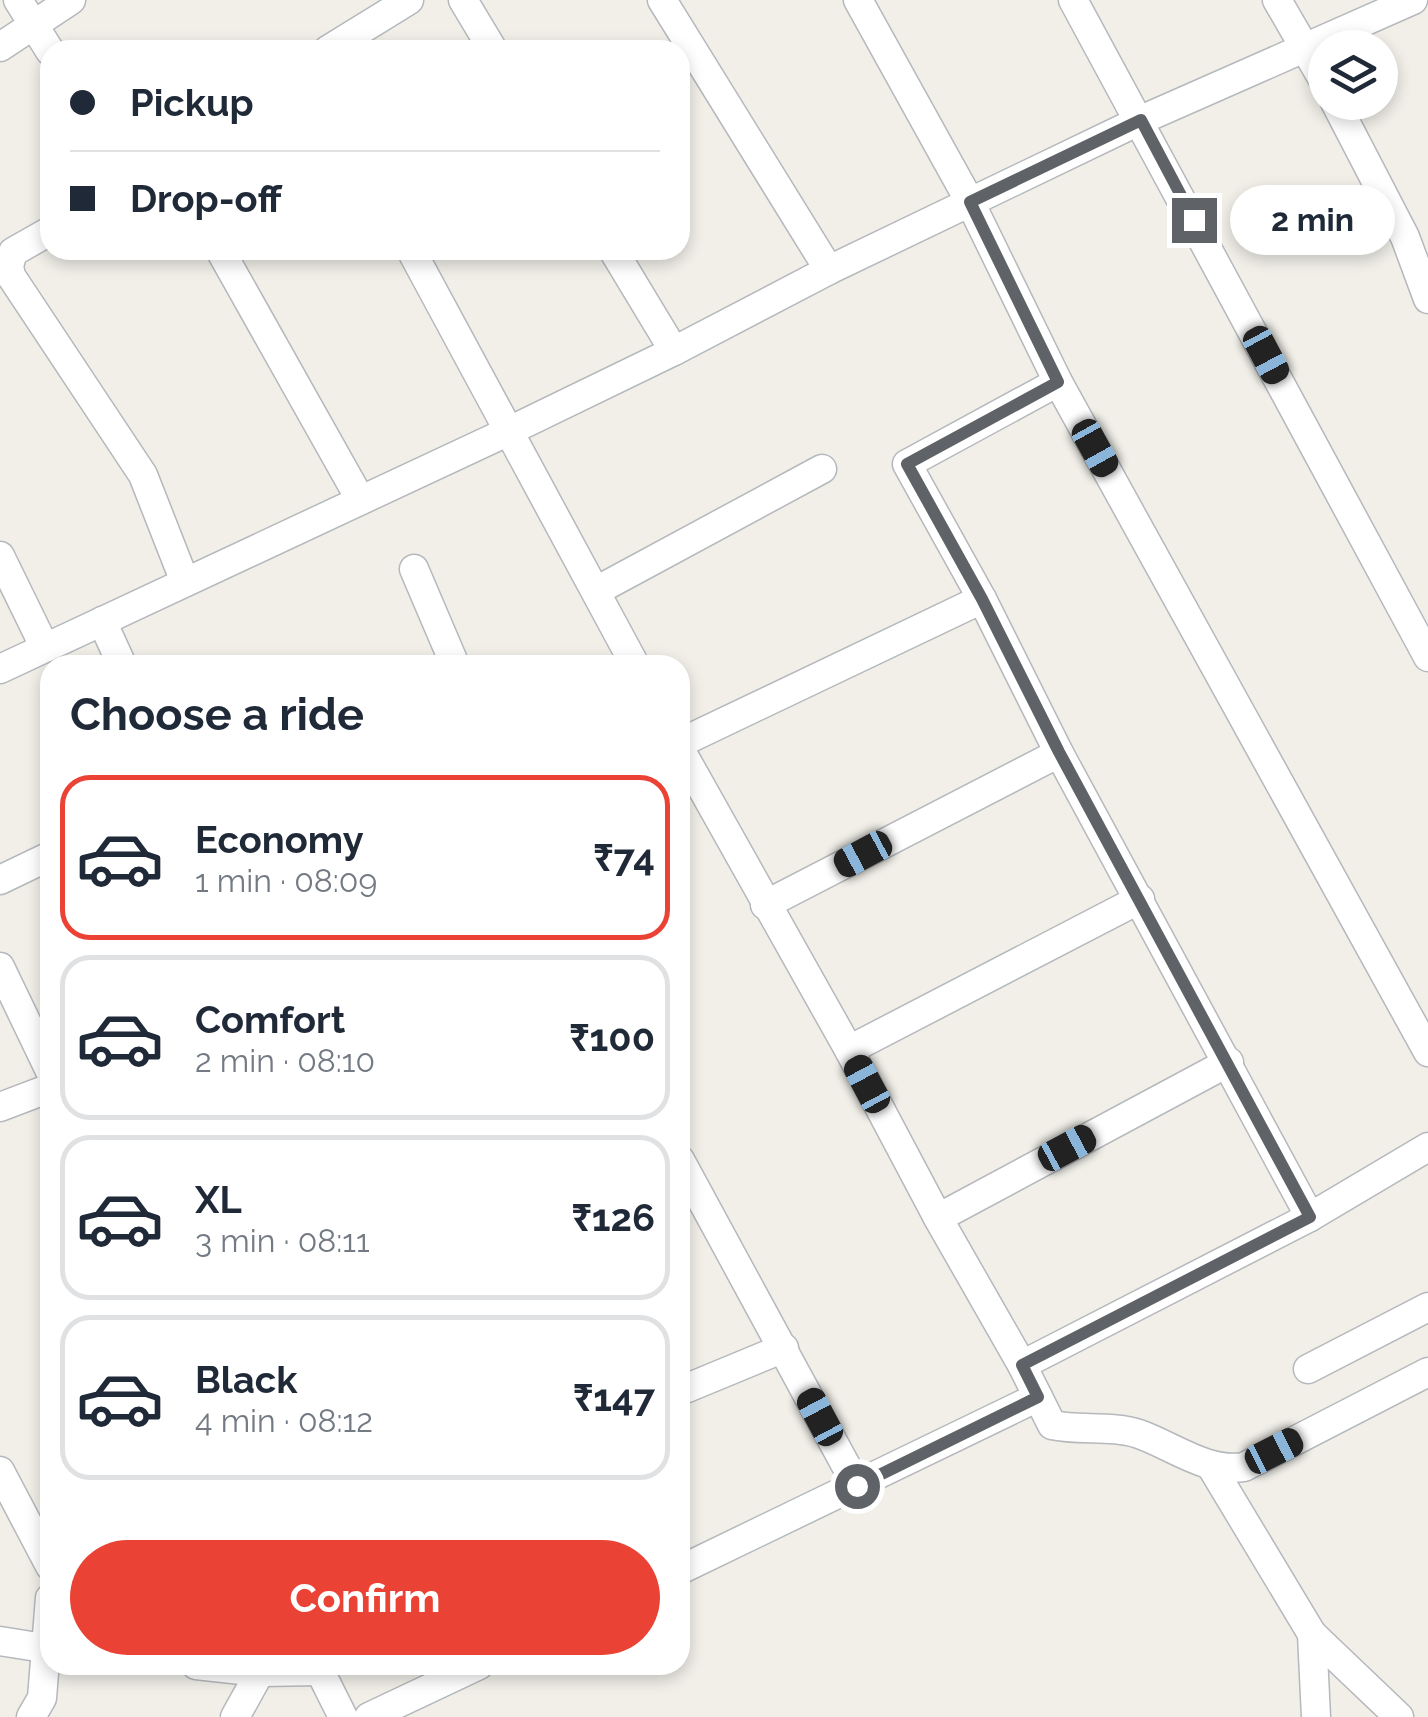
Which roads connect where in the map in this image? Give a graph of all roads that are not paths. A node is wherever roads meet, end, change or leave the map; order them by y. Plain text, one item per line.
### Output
1 (18, 0) edge
2 (71, 0) edge
3 (409, 0) edge
4 (463, 0) edge
5 (662, 0) edge
6 (858, 0) edge
7 (1073, 0) edge
8 (1277, 0) edge
9 (1412, 0) edge
10 (33, 24) junction
11 (43, 40) edge
12 (344, 40) edge
13 (487, 40) edge
14 (687, 40) edge
15 (690, 46) edge
16 (0, 47) edge
17 (1306, 47) junction
18 (1308, 51) edge
19 (1141, 120) junction
20 (1344, 120) edge
21 (970, 202) junction
22 (40, 237) edge
23 (226, 260) edge
24 (416, 260) edge
25 (619, 260) edge
26 (828, 270) junction
27 (1428, 299) edge
28 (674, 351) junction
29 (1058, 382) junction
30 (507, 432) junction
31 (822, 469) dead end
32 (360, 500) junction
33 (0, 556) edge
34 (414, 569) dead end
35 (185, 582) junction
36 (596, 591) junction
37 (982, 599) junction
38 (102, 621) junction
39 (45, 648) junction
40 (117, 655) edge
41 (451, 655) edge
42 (630, 655) edge
43 (1428, 657) edge
44 (0, 669) edge
45 (690, 741) edge
46 (1059, 752) junction
47 (690, 765) edge
48 (40, 861) edge
49 (0, 880) edge
50 (1140, 899) junction
51 (765, 905) junction
52 (0, 968) edge
53 (40, 1050) edge
54 (849, 1050) junction
55 (1428, 1052) edge
56 (1228, 1062) junction
57 (40, 1092) edge
58 (0, 1107) edge
59 (1428, 1147) edge
60 (690, 1178) edge
61 (1310, 1217) junction
62 (938, 1218) junction
63 (1428, 1307) edge
64 (784, 1348) junction
65 (1022, 1365) junction
66 (1308, 1369) dead end
67 (1428, 1372) edge
68 (690, 1387) edge
69 (1038, 1397) junction
70 (1211, 1466) junction
71 (0, 1471) edge
72 (857, 1486) junction
73 (40, 1547) edge
74 (690, 1565) edge
75 (1312, 1634) junction
76 (0, 1642) edge
77 (40, 1647) edge
78 (45, 1675) edge
79 (258, 1675) edge
80 (322, 1675) edge
81 (457, 1675) edge
82 (31, 1717) edge
83 (235, 1717) edge
84 (343, 1717) edge
85 (368, 1717) edge
86 (1316, 1717) edge
87 (1399, 1717) edge

1 - 10 street
2 - 10 street
3 - 12 street
4 - 13 street
5 - 14 street
6 - 21 street
7 - 19 street
8 - 17 street
9 - 17 street
10 - 11 street
10 - 16 street
15 - 26 street
17 - 18 street
17 - 19 street
19 - 21 street
19 - 43 street
20 - 27 street
21 - 26 street
21 - 29 street
22 - 35 street
23 - 32 street
24 - 30 street
25 - 28 street
26 - 28 street
28 - 30 street
29 - 37 street
29 - 55 street
30 - 32 street
30 - 36 street
31 - 36 street
32 - 35 street
33 - 39 street
34 - 41 street
35 - 38 street
36 - 42 street
37 - 45 street
37 - 46 street
38 - 39 street
38 - 40 street
39 - 44 street
46 - 50 street
46 - 51 street
47 - 51 street
48 - 49 street
50 - 54 street
50 - 56 street
51 - 54 street
52 - 53 street
54 - 62 street
56 - 61 street
56 - 62 street
57 - 58 street
59 - 61 street
60 - 64 street
61 - 65 street
62 - 65 street
63 - 66 street
64 - 68 street
64 - 72 street
65 - 69 street
67 - 70 street
69 - 70 street
69 - 72 street
70 - 75 street
71 - 73 street
72 - 74 street
75 - 86 street
75 - 87 street
76 - 77 street
78 - 82 street
79 - 83 street
80 - 84 street
81 - 85 street

